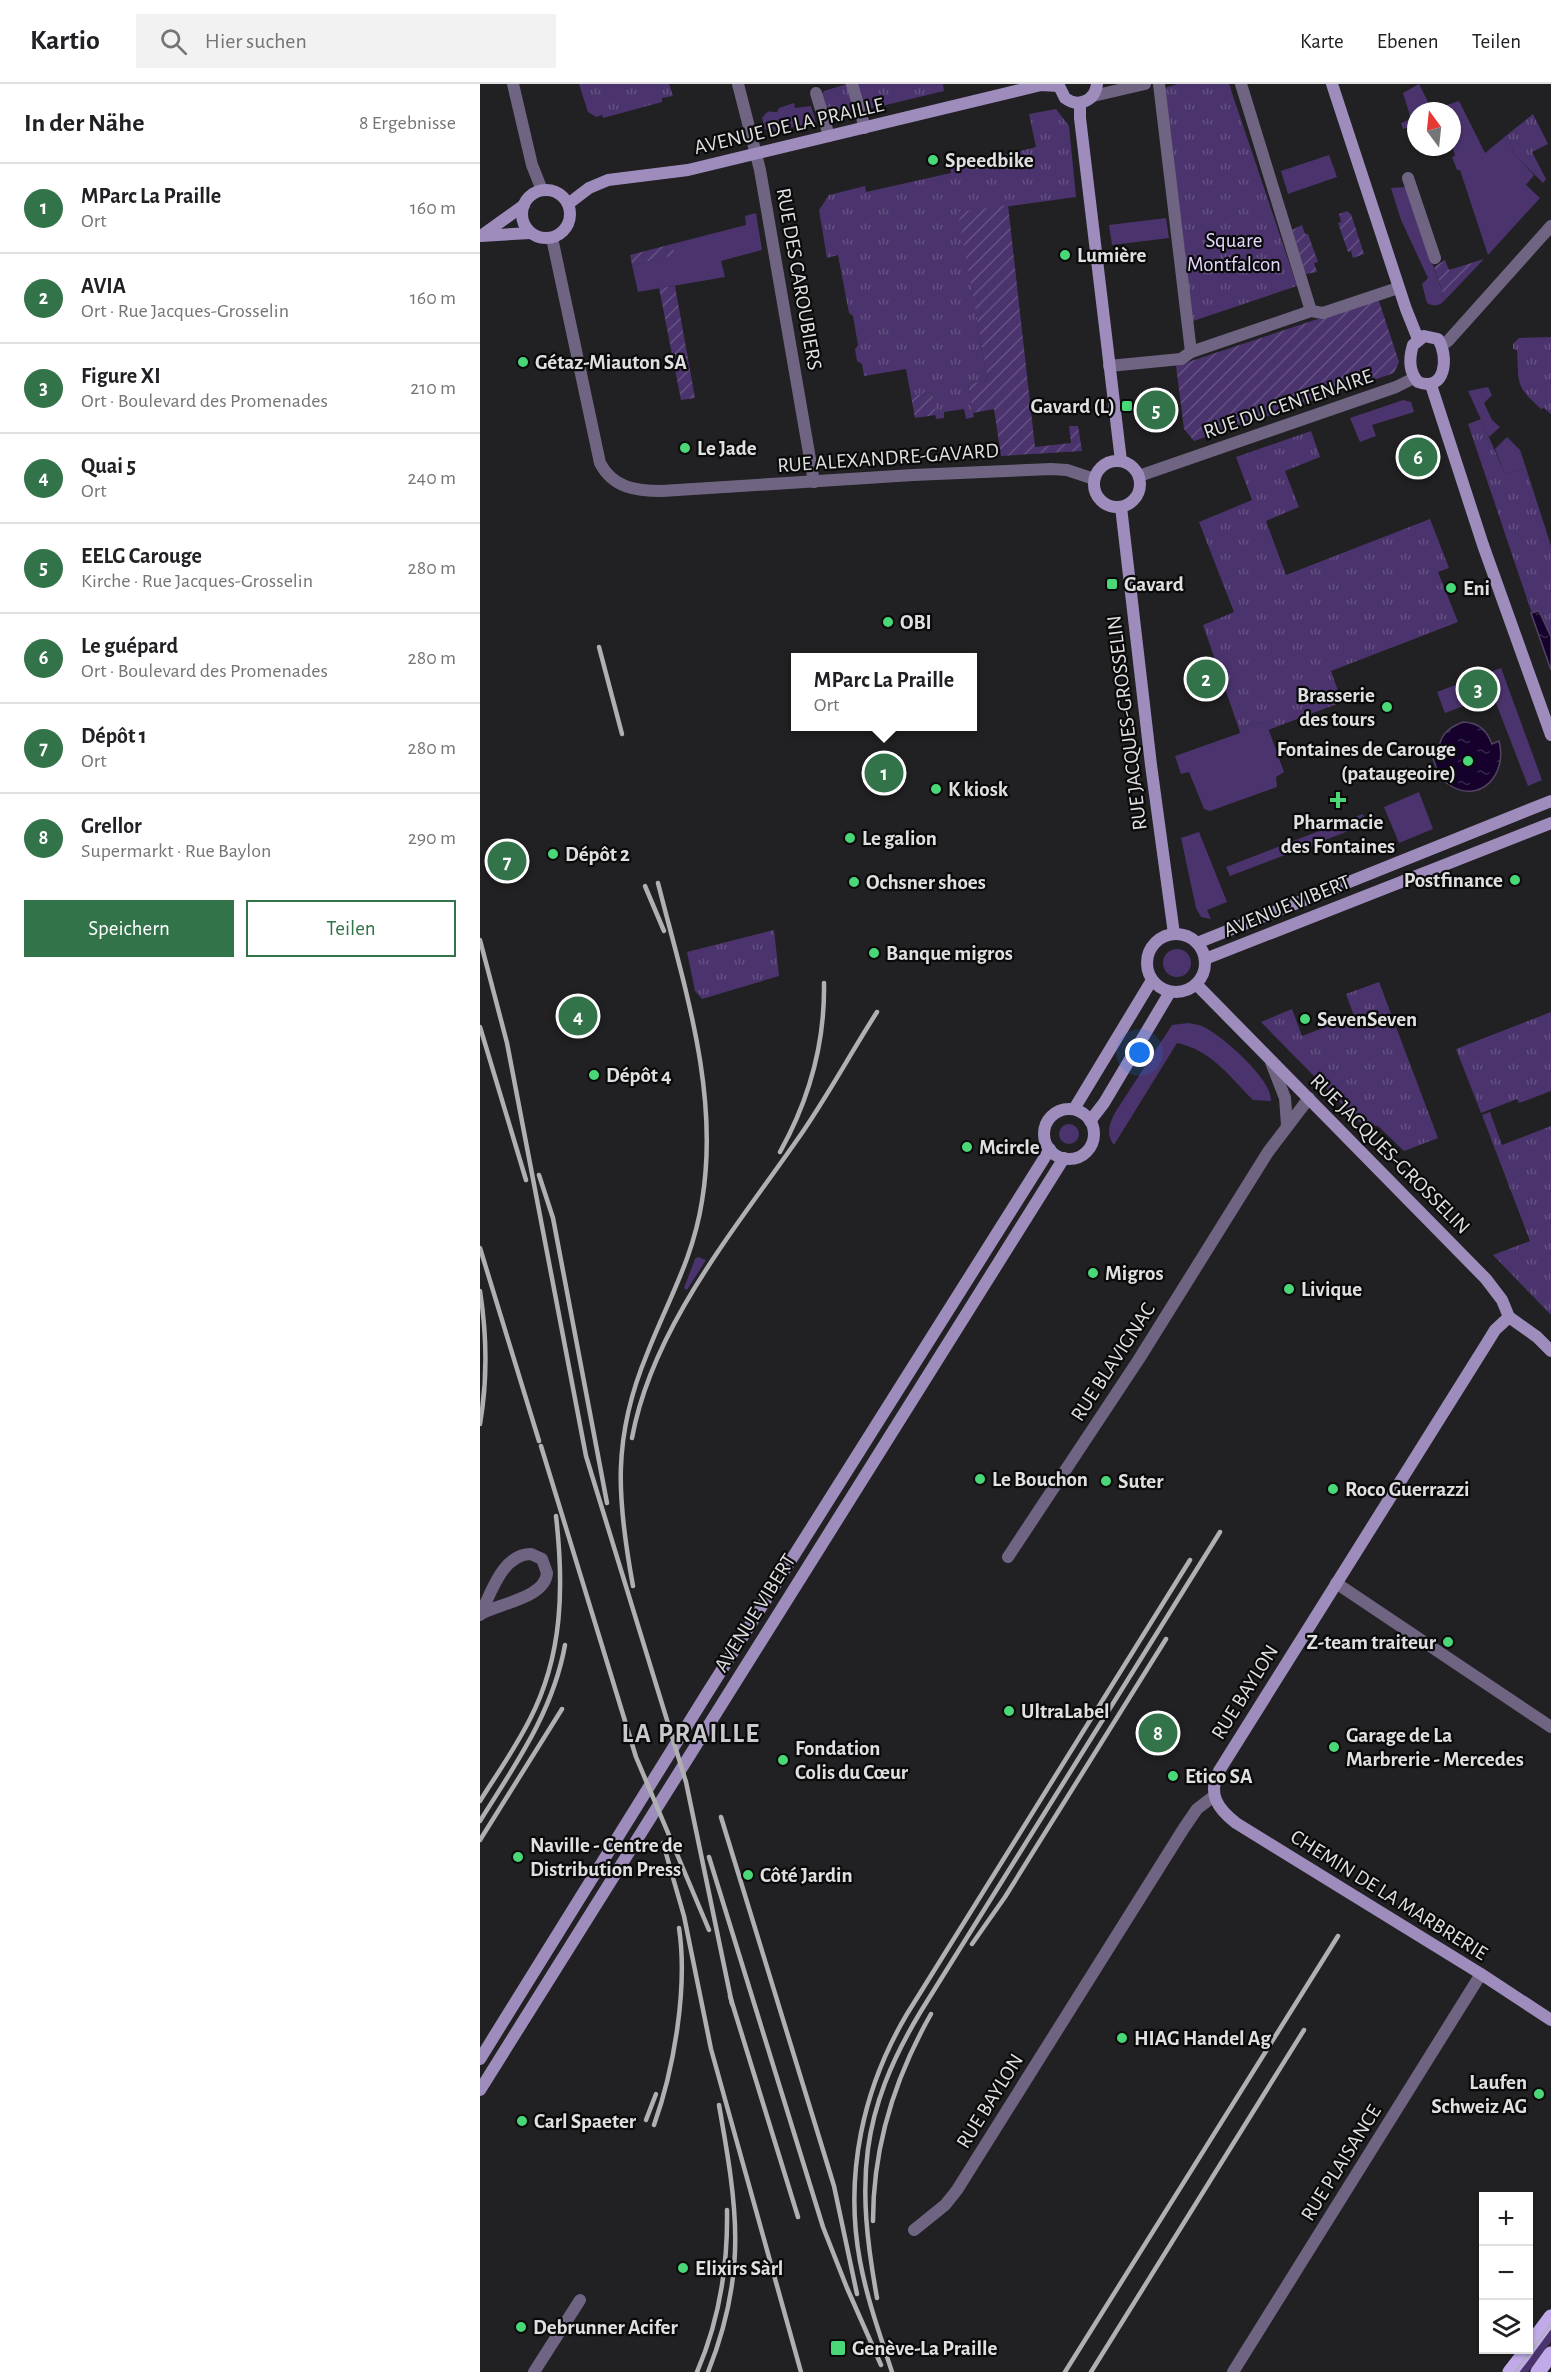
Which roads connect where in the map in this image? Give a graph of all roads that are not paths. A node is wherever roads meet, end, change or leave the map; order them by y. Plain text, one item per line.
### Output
1 (513, 84) edge
2 (738, 84) edge
3 (852, 84) edge
4 (1145, 84) edge
5 (1159, 84) edge
6 (1241, 84) edge
7 (1332, 84) edge
8 (1058, 85) edge
9 (1095, 90) edge
10 (816, 93) dead end
11 (1080, 103) junction
12 (865, 128) junction
13 (829, 136) junction
14 (757, 153) junction
15 (1408, 178) dead end
16 (542, 190) junction
17 (567, 204) junction
18 (524, 205) junction
19 (1551, 226) edge
20 (530, 233) junction
21 (481, 236) edge
22 (552, 238) junction
23 (1435, 258) dead end
24 (1398, 288) junction
25 (1311, 311) junction
26 (1418, 339) junction
27 (1442, 345) junction
28 (1191, 352) junction
29 (1109, 366) junction
30 (1414, 378) junction
31 (1431, 385) junction
32 (1121, 461) junction
33 (1139, 476) junction
34 (1094, 479) junction
35 (814, 482) junction
36 (1121, 507) junction
37 (1551, 735) edge
38 (1551, 801) edge
39 (1551, 823) edge
40 (1174, 934) junction
41 (1197, 943) junction
42 (1205, 959) junction
43 (1152, 980) junction
44 (1196, 984) junction
45 (1170, 992) junction
46 (1271, 1062) junction
47 (1309, 1098) junction
48 (1074, 1109) junction
49 (1090, 1120) junction
50 (1287, 1125) junction
51 (1050, 1149) junction
52 (1064, 1158) junction
53 (1509, 1317) junction
54 (1551, 1351) edge
55 (1008, 1557) dead end
56 (1336, 1583) junction
57 (480, 1614) edge
58 (1551, 1727) edge
59 (1214, 1796) junction
60 (1481, 1974) junction
61 (1551, 2020) edge
62 (480, 2060) edge
63 (480, 2090) edge
64 (914, 2230) dead end
65 (580, 2300) dead end
66 (1551, 2317) edge
67 (1533, 2342) edge
68 (1524, 2354) edge
69 (1551, 2354) edge
70 (534, 2372) edge
71 (1233, 2372) edge
72 (1510, 2372) edge
73 (1538, 2372) edge

1 - 16 street
2 - 14 street, RUE DES CAROUBIERS
3 - 12 street
4 - 9 street
5 - 28 street
6 - 25 street
7 - 24 main road
8 - 11 main road
8 - 12 main road, AVENUE DE LA PRAILLE
9 - 11 main road
10 - 13 street
11 - 29 main road
12 - 13 main road, AVENUE DE LA PRAILLE
13 - 14 main road, AVENUE DE LA PRAILLE
14 - 17 main road, AVENUE DE LA PRAILLE
14 - 35 street, RUE DES CAROUBIERS
15 - 23 street
16 - 17 main road
16 - 18 main road
17 - 22 main road
18 - 20 main road
18 - 21 main road
19 - 27 street
20 - 21 main road
20 - 22 main road
22 - 35 street, RUE ALEXANDRE-GAVARD
24 - 25 street
24 - 26 main road
25 - 28 street
26 - 27 main road
26 - 30 main road
27 - 31 main road
28 - 29 street
29 - 32 main road
30 - 31 main road
30 - 33 street, RUE DU CENTENAIRE
31 - 37 main road
32 - 33 main road
32 - 34 main road
33 - 36 main road
34 - 35 street, RUE ALEXANDRE-GAVARD
34 - 36 main road
36 - 40 main road, RUE JACQUES-GROSSELIN
38 - 41 main road, AVENUE VIBERT
39 - 42 main road, AVENUE VIBERT
40 - 41 main road
40 - 43 main road
41 - 42 main road
42 - 44 main road
43 - 45 main road
43 - 48 main road
44 - 45 main road
44 - 46 main road, RUE JACQUES-GROSSELIN
45 - 49 main road
46 - 47 main road, RUE JACQUES-GROSSELIN
46 - 50 street
47 - 50 street, RUE BLAVIGNAC
47 - 53 main road, RUE JACQUES-GROSSELIN
48 - 49 main road
48 - 51 main road
49 - 52 main road
50 - 55 street, RUE BLAVIGNAC
51 - 52 main road
51 - 62 main road, AVENUE VIBERT
52 - 63 main road, AVENUE VIBERT
53 - 54 main road, RUE JACQUES-GROSSELIN
53 - 56 main road, RUE BAYLON
56 - 58 street
56 - 59 main road, RUE BAYLON
57 - 57 street
59 - 60 main road, CHEMIN DE LA MARBRERIE
59 - 64 street, RUE BAYLON
60 - 61 main road, CHEMIN DE LA MARBRERIE
60 - 71 street, RUE PLAISANCE
65 - 70 street
66 - 67 main road
68 - 72 main road
69 - 73 main road

